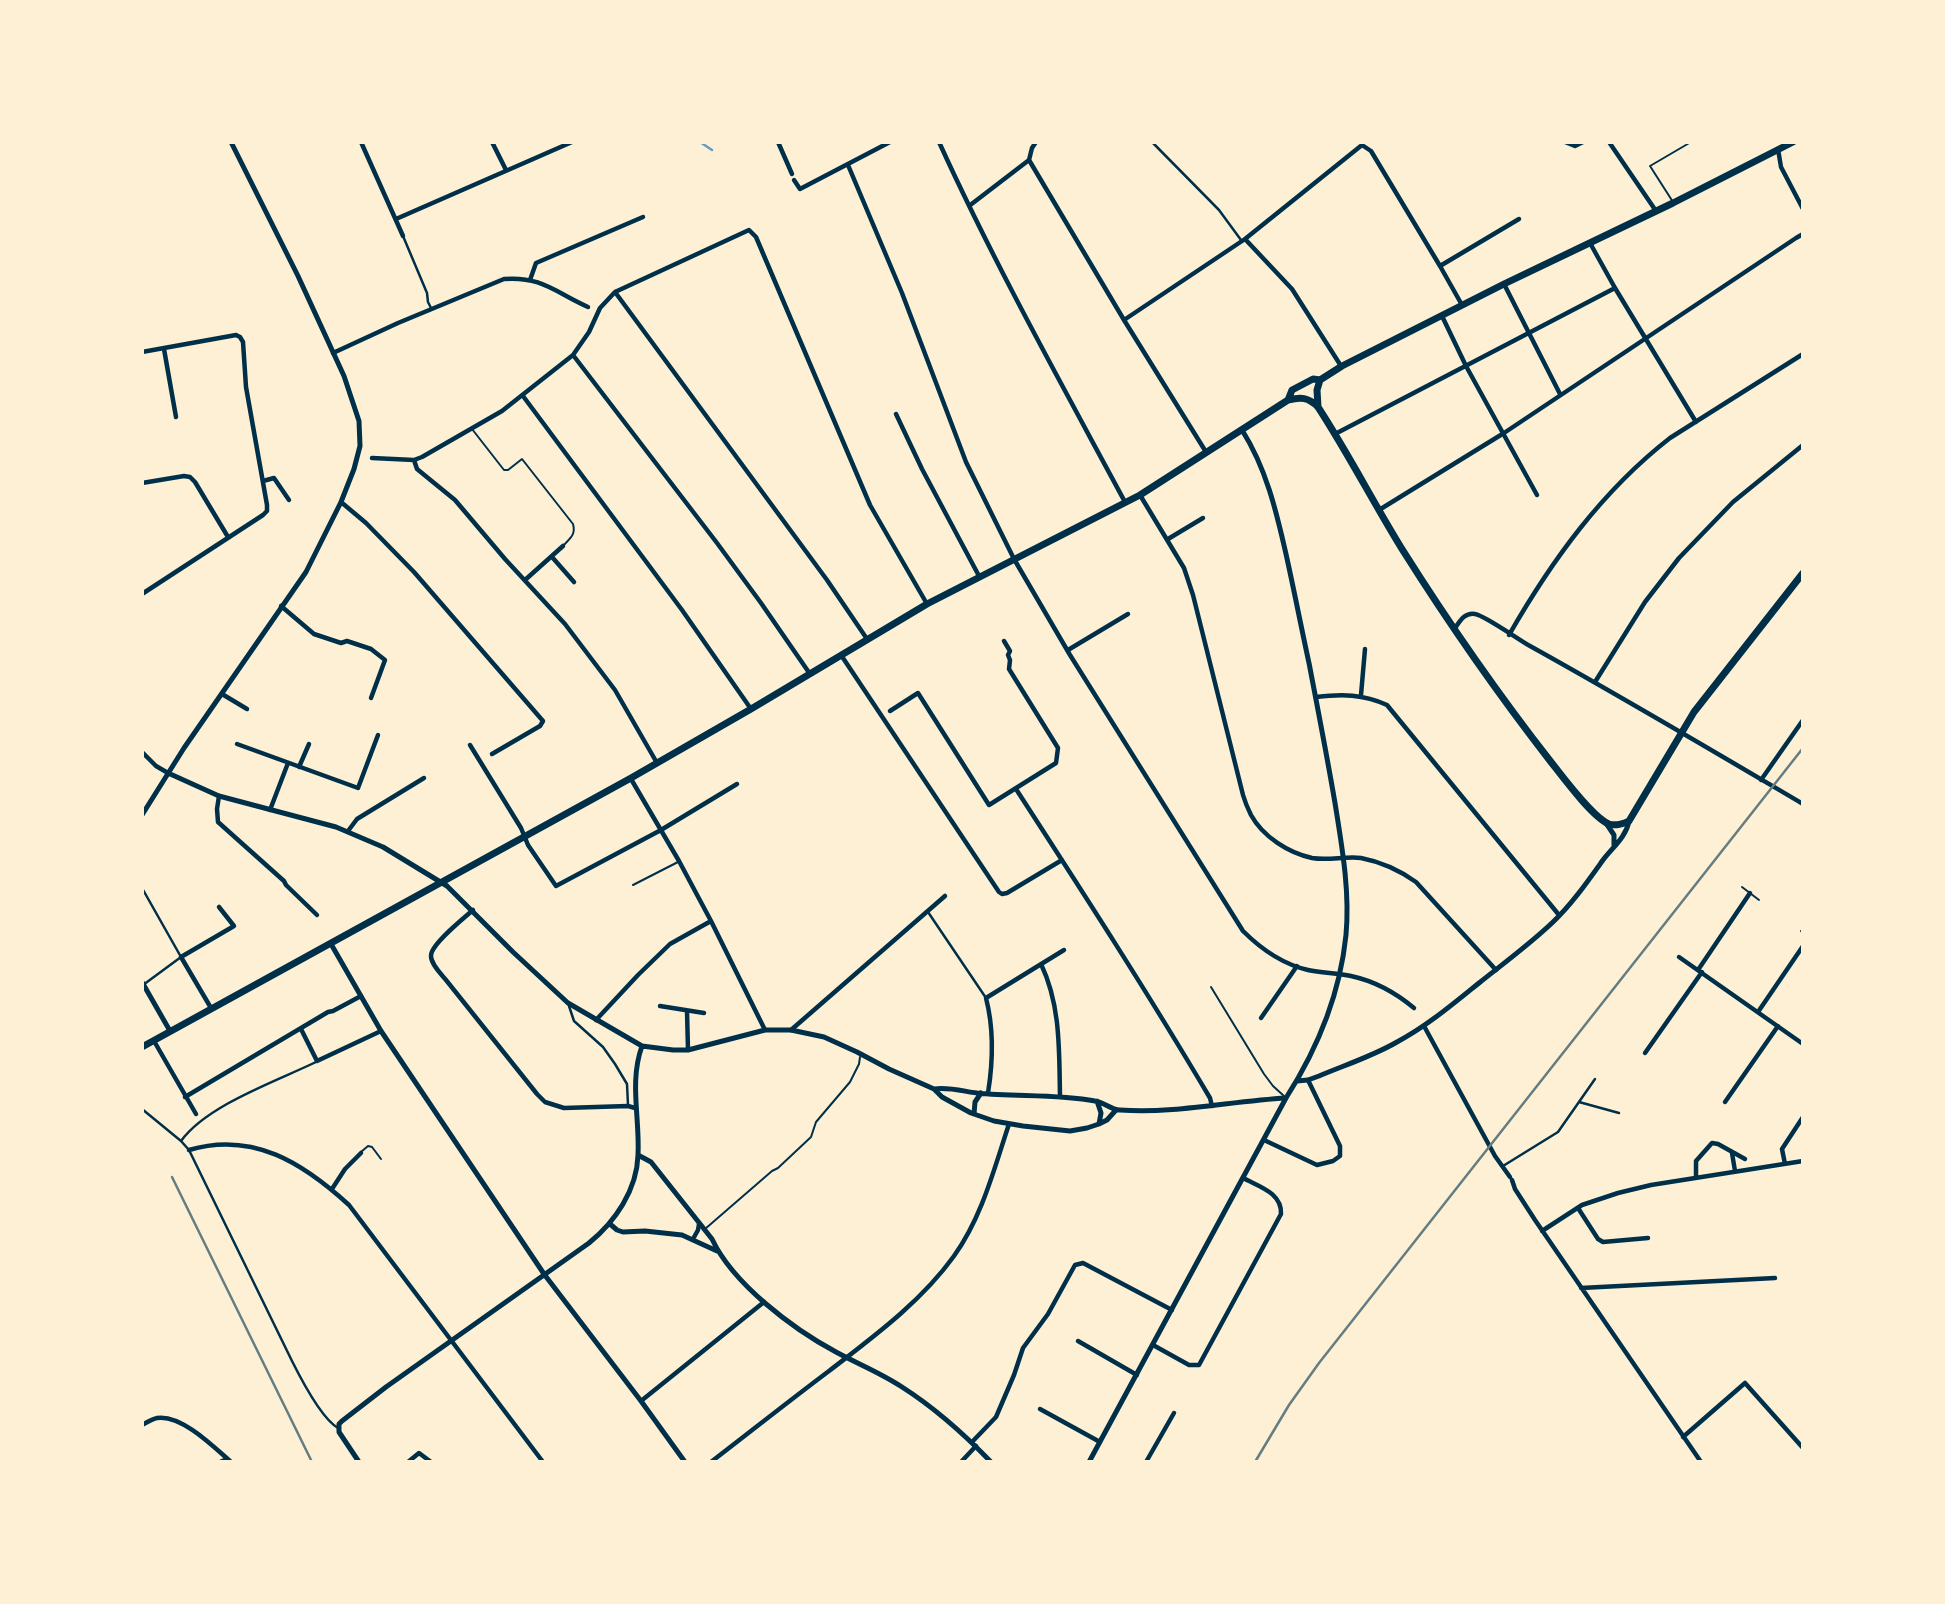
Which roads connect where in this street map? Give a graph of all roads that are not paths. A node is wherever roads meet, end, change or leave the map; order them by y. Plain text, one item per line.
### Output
1 (231, 142) edge
2 (361, 142) edge
3 (492, 142) edge
4 (572, 142) edge
5 (778, 142) edge
6 (890, 142) edge
7 (939, 142) edge
8 (1036, 142) edge
9 (1152, 142) edge
10 (1354, 142) edge
11 (1565, 142) edge
12 (1583, 142) edge
13 (1609, 142) edge
14 (1691, 142) edge
15 (1793, 142) edge
16 (1358, 148) junction
17 (1778, 149) junction
18 (1029, 160) junction
19 (848, 165) junction
20 (506, 170) junction
21 (1673, 203) junction
22 (969, 206) junction
23 (1803, 209) edge
24 (1656, 211) junction
25 (643, 217) dead end
26 (396, 219) junction
27 (1519, 219) dead end
28 (1803, 234) edge
29 (403, 236) joint
30 (1243, 240) junction
31 (1590, 243) junction
32 (1440, 266) junction
33 (530, 280) junction
34 (1504, 284) junction
35 (1615, 288) junction
36 (615, 292) junction
37 (1462, 305) junction
38 (589, 308) dead end
39 (432, 309) junction
40 (1442, 316) junction
41 (1124, 320) junction
42 (1528, 333) junction
43 (1646, 338) junction
44 (164, 349) junction
45 (142, 352) edge
46 (333, 354) junction
47 (1803, 354) edge
48 (573, 355) junction
49 (1342, 366) junction
50 (1466, 366) junction
51 (1320, 380) junction
52 (1560, 394) junction
53 (523, 396) junction
54 (1288, 400) junction
55 (1318, 407) junction
56 (896, 414) dead end
57 (176, 418) dead end
58 (1696, 422) junction
59 (472, 428) junction
60 (1242, 430) junction
61 (1504, 433) junction
62 (1335, 434) junction
63 (1803, 445) edge
64 (1207, 453) junction
65 (372, 458) dead end
66 (414, 460) junction
67 (263, 481) junction
68 (142, 483) edge
69 (1140, 495) junction
70 (1537, 495) dead end
71 (289, 500) dead end
72 (341, 502) junction
73 (1125, 503) junction
74 (1379, 510) junction
75 (1203, 518) dead end
76 (228, 537) junction
77 (1168, 539) junction
78 (563, 546) joint
79 (552, 557) junction
80 (1014, 559) junction
81 (1803, 573) edge
82 (979, 576) junction
83 (524, 581) junction
84 (574, 582) dead end
85 (142, 594) edge
86 (927, 604) junction
87 (281, 606) junction
88 (1128, 614) dead end
89 (1455, 628) junction
90 (1509, 635) junction
91 (867, 639) junction
92 (1004, 641) dead end
93 (1365, 649) dead end
94 (1068, 650) junction
95 (841, 655) junction
96 (810, 674) junction
97 (1595, 682) junction
98 (222, 694) junction
99 (1361, 695) junction
100 (371, 698) dead end
101 (1316, 698) junction
102 (247, 709) dead end
103 (751, 709) junction
104 (890, 711) joint
105 (883, 716) junction
106 (1803, 720) edge
107 (1681, 733) junction
108 (378, 736) dead end
109 (237, 744) dead end
110 (309, 744) dead end
111 (470, 745) dead end
112 (142, 751) edge
113 (480, 761) junction
114 (288, 763) junction
115 (657, 763) junction
116 (299, 767) junction
117 (168, 773) junction
118 (424, 778) dead end
119 (631, 778) junction
120 (1764, 781) junction
121 (737, 784) dead end
122 (1016, 789) junction
123 (219, 796) junction
124 (1803, 804) edge
125 (270, 810) junction
126 (142, 815) edge
127 (1629, 821) junction
128 (1606, 823) junction
129 (661, 830) junction
130 (348, 831) junction
131 (525, 837) junction
132 (1614, 845) junction
133 (1344, 857) junction
134 (1062, 860) junction
135 (679, 861) junction
136 (440, 882) junction
137 (633, 885) dead end
138 (1742, 887) dead end
139 (142, 888) edge
140 (1750, 893) junction
141 (945, 896) dead end
142 (1759, 900) dead end
143 (219, 907) dead end
144 (473, 910) junction
145 (928, 912) junction
146 (317, 915) dead end
147 (1559, 915) junction
148 (711, 921) junction
149 (331, 944) junction
150 (1803, 946) edge
151 (1064, 950) dead end
152 (181, 957) junction
153 (1679, 957) dead end
154 (1041, 964) junction
155 (1297, 966) junction
156 (1496, 970) junction
157 (1700, 971) junction
158 (1340, 975) junction
159 (142, 984) edge
160 (1210, 988) dead end
161 (361, 996) junction
162 (986, 998) junction
163 (568, 1003) junction
164 (660, 1006) dead end
165 (211, 1008) junction
166 (1414, 1008) dead end
167 (687, 1011) junction
168 (1758, 1012) junction
169 (704, 1013) dead end
170 (1261, 1018) dead end
171 (596, 1021) junction
172 (1424, 1026) junction
173 (1778, 1026) junction
174 (301, 1029) junction
175 (765, 1030) junction
176 (791, 1030) junction
177 (170, 1031) junction
178 (383, 1032) junction
179 (154, 1040) junction
180 (1803, 1044) edge
181 (642, 1046) junction
182 (142, 1047) edge
183 (688, 1050) junction
184 (1645, 1053) dead end
185 (861, 1054) junction
186 (317, 1061) junction
187 (1595, 1079) dead end
188 (1308, 1080) junction
189 (1297, 1081) junction
190 (934, 1089) junction
191 (985, 1093) junction
192 (1060, 1096) junction
193 (185, 1097) junction
194 (1286, 1098) junction
195 (1097, 1101) junction
196 (1579, 1102) junction
197 (1725, 1102) dead end
198 (1212, 1106) junction
199 (632, 1107) junction
200 (142, 1109) edge
201 (1116, 1110) junction
202 (1619, 1113) dead end
203 (196, 1114) dead end
204 (974, 1114) junction
205 (1803, 1117) edge
206 (1009, 1124) junction
207 (1099, 1124) junction
208 (1264, 1140) junction
209 (181, 1141) junction
210 (189, 1150) junction
211 (360, 1153) joint
212 (1732, 1153) junction
213 (638, 1155) junction
214 (381, 1158) dead end
215 (1745, 1159) dead end
216 (1803, 1161) edge
217 (1785, 1164) junction
218 (1503, 1166) junction
219 (1735, 1171) junction
220 (1243, 1178) junction
221 (1696, 1178) junction
222 (332, 1189) junction
223 (1578, 1208) junction
224 (610, 1224) junction
225 (699, 1224) junction
226 (704, 1229) junction
227 (1542, 1231) junction
228 (1648, 1238) dead end
229 (693, 1239) junction
230 (717, 1251) junction
231 (544, 1274) junction
232 (1775, 1278) dead end
233 (1581, 1288) junction
234 (764, 1302) junction
235 (1172, 1310) junction
236 (450, 1341) junction
237 (1078, 1341) dead end
238 (1153, 1345) junction
239 (847, 1357) junction
240 (1137, 1375) junction
241 (641, 1401) junction
242 (1040, 1409) dead end
243 (1174, 1413) dead end
244 (142, 1425) edge
245 (338, 1428) junction
246 (1683, 1437) junction
247 (1100, 1442) junction
248 (974, 1444) junction
249 (1803, 1448) edge
250 (229, 1461) edge
251 (220, 1462) edge
252 (359, 1462) edge
253 (408, 1462) edge
254 (431, 1462) edge
255 (543, 1462) edge
256 (685, 1462) edge
257 (711, 1462) edge
258 (961, 1462) edge
259 (991, 1462) edge
260 (1089, 1462) edge
261 (1146, 1462) edge
262 (1701, 1462) edge

1 - 46 street
2 - 26 street
3 - 20 street
4 - 20 street
5 - 19 street
6 - 19 street
7 - 22 street
8 - 18 street
9 - 30 street
10 - 16 street
11 - 12 street
13 - 24 street
14 - 21 lane
15 - 17 highway
16 - 30 street
16 - 32 street
17 - 21 highway
17 - 23 street
18 - 22 street
18 - 41 street
19 - 80 street
20 - 26 street
21 - 24 highway
22 - 73 street
24 - 31 highway
25 - 33 street
26 - 29 street
27 - 32 street
28 - 43 street
29 - 39 street
30 - 41 street
30 - 49 street
31 - 34 highway
31 - 35 street
32 - 37 street
33 - 38 street
33 - 39 street
34 - 37 highway
34 - 42 street
35 - 42 street
35 - 43 street
36 - 48 street
36 - 86 street
36 - 91 street
37 - 40 highway
39 - 46 street
40 - 49 highway
40 - 50 street
41 - 64 street
42 - 50 street
42 - 52 street
43 - 52 street
43 - 58 street
44 - 45 street
44 - 57 street
44 - 67 street
46 - 72 street
47 - 58 street
48 - 53 street
48 - 96 street
49 - 51 highway
50 - 61 street
50 - 62 street
51 - 54 highway
51 - 55 highway
52 - 61 street
53 - 59 street
53 - 103 street
54 - 55 highway
54 - 60 highway
55 - 62 highway
56 - 82 street
58 - 90 street
59 - 66 street
59 - 78 lane
60 - 64 highway
60 - 101 street
61 - 70 street
61 - 74 street
62 - 74 highway
63 - 97 street
64 - 69 highway
65 - 66 street
66 - 83 street
67 - 71 street
67 - 76 street
68 - 76 street
69 - 73 highway
69 - 77 street
72 - 87 street
72 - 113 street
73 - 80 highway
74 - 89 highway
75 - 77 street
76 - 85 street
77 - 133 street
78 - 79 street
79 - 83 street
79 - 84 street
80 - 82 highway
80 - 94 street
81 - 107 highway
82 - 86 highway
83 - 115 street
86 - 91 highway
87 - 98 street
87 - 100 street
88 - 94 street
89 - 90 street
89 - 128 highway
90 - 97 street
91 - 95 highway
92 - 122 street
93 - 99 street
94 - 155 street
95 - 96 highway
95 - 105 street
96 - 103 highway
97 - 107 street
98 - 102 street
98 - 117 street
99 - 101 street
99 - 147 street
101 - 133 street
103 - 115 highway
104 - 105 lane
104 - 122 street
105 - 134 street
106 - 120 street
107 - 120 street
107 - 127 highway
108 - 116 street
109 - 114 street
110 - 116 street
111 - 113 street
112 - 117 street
113 - 131 street
114 - 116 street
114 - 125 street
115 - 119 highway
117 - 123 street
117 - 126 street
118 - 130 street
119 - 129 street
119 - 131 highway
120 - 124 street
121 - 129 street
122 - 134 street
123 - 125 street
123 - 146 street
125 - 130 street
127 - 128 highway
127 - 132 street
128 - 132 street
129 - 131 street
129 - 135 street
130 - 136 street
131 - 136 highway
132 - 147 street
133 - 156 street
133 - 158 street
134 - 198 street
135 - 137 lane
135 - 148 street
136 - 144 street
136 - 149 highway
138 - 140 lane
139 - 152 street
140 - 142 lane
140 - 157 street
141 - 145 street
143 - 152 street
144 - 163 street
144 - 199 street
145 - 162 street
145 - 176 street
147 - 156 street
148 - 171 street
148 - 175 street
149 - 161 street
149 - 165 highway
150 - 168 street
151 - 154 street
152 - 159 street
152 - 165 street
153 - 157 street
154 - 162 street
154 - 192 street
155 - 158 street
155 - 170 street
156 - 172 street
157 - 168 street
157 - 184 street
158 - 166 street
158 - 189 street
159 - 177 street
160 - 194 lane
161 - 174 street
161 - 178 street
162 - 191 street
163 - 171 street
163 - 199 street
164 - 167 street
165 - 177 highway
167 - 169 street
167 - 183 street
168 - 173 street
171 - 181 street
172 - 188 street
172 - 218 street
173 - 180 street
173 - 197 street
174 - 186 street
174 - 193 street
175 - 176 street
175 - 183 street
176 - 185 street
177 - 179 highway
178 - 186 street
178 - 231 street
179 - 182 highway
179 - 193 street
181 - 183 street
181 - 199 street
185 - 190 street
185 - 226 lane
186 - 209 street
187 - 196 street
188 - 189 street
188 - 208 street
189 - 194 street
190 - 191 street
190 - 204 street
191 - 192 street
191 - 204 street
192 - 195 street
193 - 203 street
194 - 198 street
194 - 208 street
195 - 201 street
195 - 207 street
196 - 202 street
196 - 218 street
198 - 201 street
199 - 213 street
200 - 209 street
201 - 207 street
204 - 206 street
205 - 217 street
206 - 207 street
206 - 239 street
208 - 220 street
209 - 210 street
210 - 222 street
210 - 245 street
211 - 214 lane
211 - 222 street
212 - 215 street
212 - 219 street
212 - 221 street
213 - 224 street
213 - 225 street
216 - 217 street
217 - 219 street
218 - 227 street
219 - 221 street
220 - 235 street
220 - 238 street
221 - 223 street
222 - 236 street
223 - 227 street
223 - 228 street
224 - 229 street
224 - 231 street
225 - 226 street
225 - 229 street
226 - 230 street
227 - 233 street
229 - 230 street
230 - 234 street
231 - 236 street
231 - 241 street
232 - 233 street
233 - 246 street
234 - 239 street
234 - 241 street
235 - 238 street
235 - 248 street
236 - 245 street
236 - 255 street
237 - 240 street
238 - 240 street
239 - 248 street
239 - 257 street
240 - 247 street
241 - 256 street
242 - 247 street
243 - 261 street
244 - 250 street
245 - 252 street
246 - 249 street
246 - 262 street
247 - 260 street
248 - 258 street
248 - 259 street
250 - 251 street
253 - 254 street

